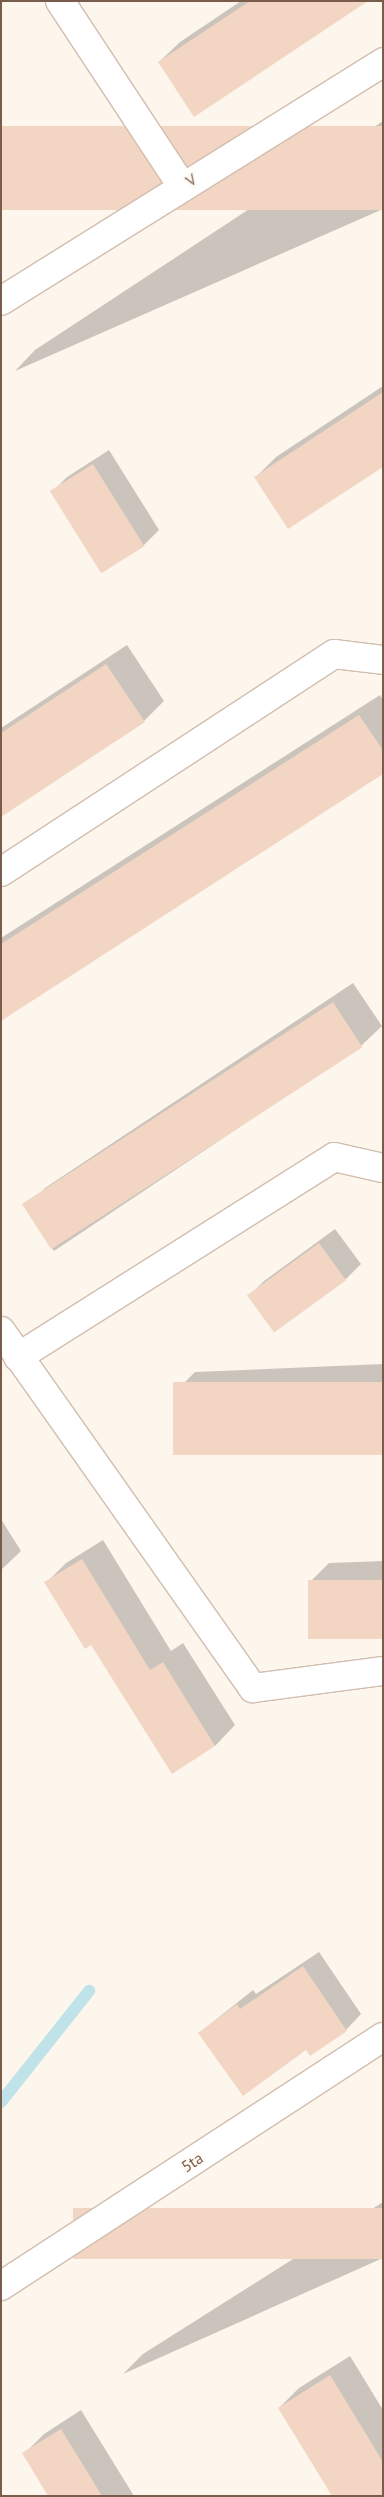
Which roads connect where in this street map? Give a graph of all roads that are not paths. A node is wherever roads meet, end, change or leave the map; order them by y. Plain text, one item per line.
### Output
1 (60, 1) edge
2 (383, 62) edge
3 (182, 186) junction
4 (1, 301) edge
5 (383, 660) edge
6 (1, 872) edge
7 (383, 1168) edge
8 (1, 1331) edge
9 (18, 1357) junction
10 (383, 1671) edge
11 (383, 2037) edge
12 (1, 2286) edge

1 - 3 street
2 - 3 street, V
3 - 4 street, V
5 - 6 street
7 - 9 street
8 - 9 street
9 - 10 street
11 - 12 street, 5ta

